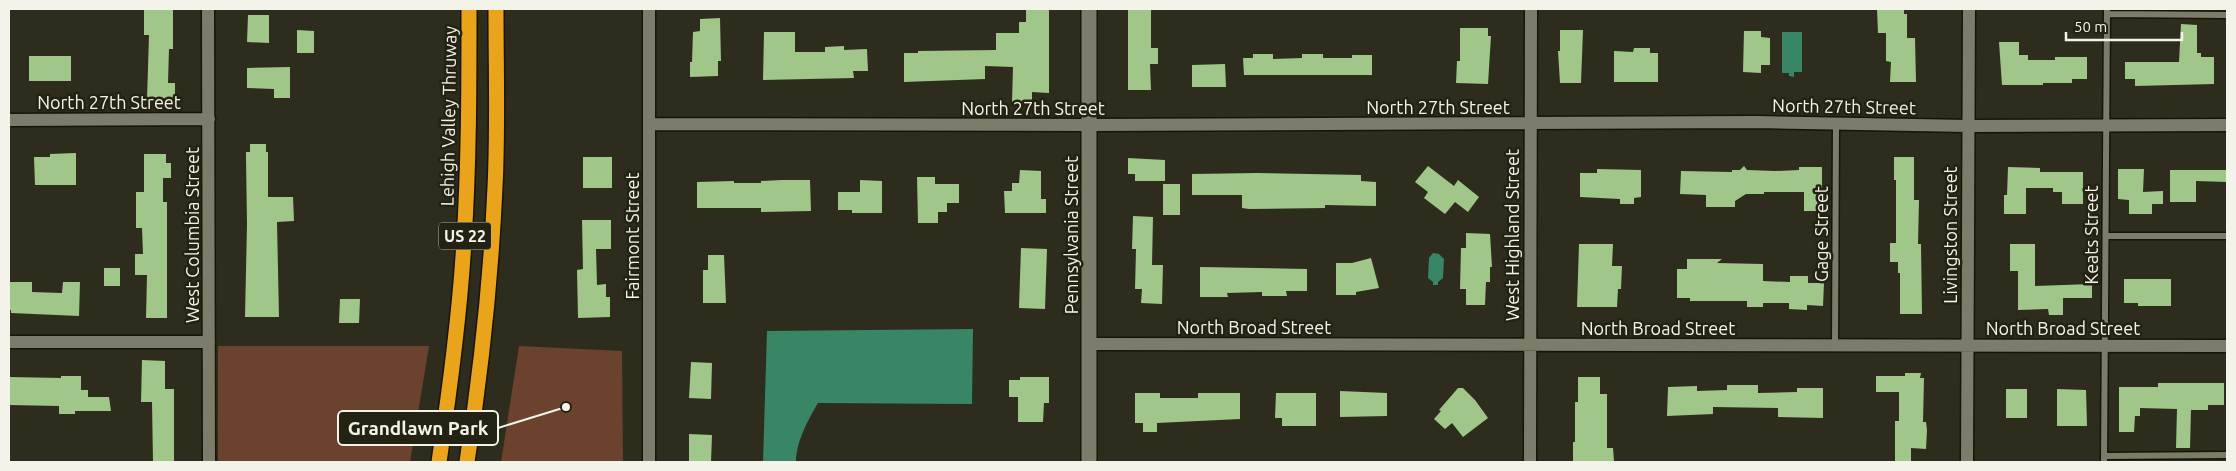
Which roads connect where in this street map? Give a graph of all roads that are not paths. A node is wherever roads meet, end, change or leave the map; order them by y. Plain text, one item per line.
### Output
1 (208, 9) edge
2 (469, 9) edge
3 (496, 9) edge
4 (649, 9) edge
5 (1090, 9) edge
6 (1531, 9) edge
7 (1969, 9) edge
8 (2106, 11) edge
9 (2227, 15) edge
10 (209, 118) junction
11 (9, 120) edge
12 (1836, 123) junction
13 (649, 124) junction
14 (1530, 124) junction
15 (1090, 125) junction
16 (2107, 125) junction
17 (2227, 125) edge
18 (1968, 126) junction
19 (2106, 236) junction
20 (2227, 236) edge
21 (9, 342) edge
22 (209, 342) junction
23 (1090, 344) junction
24 (1529, 345) junction
25 (1835, 345) junction
26 (1967, 346) junction
27 (2105, 346) junction
28 (2227, 346) edge
29 (2227, 455) edge
30 (2104, 459) edge
31 (209, 462) edge
32 (439, 462) edge
33 (467, 462) edge
34 (649, 462) edge
35 (1089, 462) edge
36 (1530, 462) edge
37 (1967, 462) edge

1 - 10 street, West Columbia Street
2 - 32 highway, Lehigh Valley Thruway / US 22
3 - 33 highway, US 22
4 - 13 street, Fairmont Street
5 - 15 street, Pennsylvania Street
6 - 14 street, West Highland Street
7 - 18 street, Livingston Street
8 - 9 lane
8 - 16 lane, Keats Street
10 - 11 street, North 27th Street
10 - 22 street, West Columbia Street
12 - 14 street, North 27th Street
12 - 18 street, North 27th Street
12 - 25 lane, Gage Street
13 - 15 street, North 27th Street
13 - 34 street, Fairmont Street
14 - 15 street, North 27th Street
14 - 24 street, West Highland Street
15 - 23 street, Pennsylvania Street
16 - 17 street, North 27th Street
16 - 18 street, North 27th Street
16 - 19 lane, Keats Street
18 - 26 street, Livingston Street
19 - 20 lane
19 - 27 lane, Keats Street
21 - 22 street
22 - 31 street, West Columbia Street
23 - 24 street, North Broad Street
23 - 35 street, Pennsylvania Street
24 - 25 street, North Broad Street
24 - 36 street, West Highland Street
25 - 26 street, North Broad Street
26 - 27 street, North Broad Street
26 - 37 street, Livingston Street
27 - 28 street, North Broad Street
27 - 30 lane, Keats Street
29 - 30 lane

